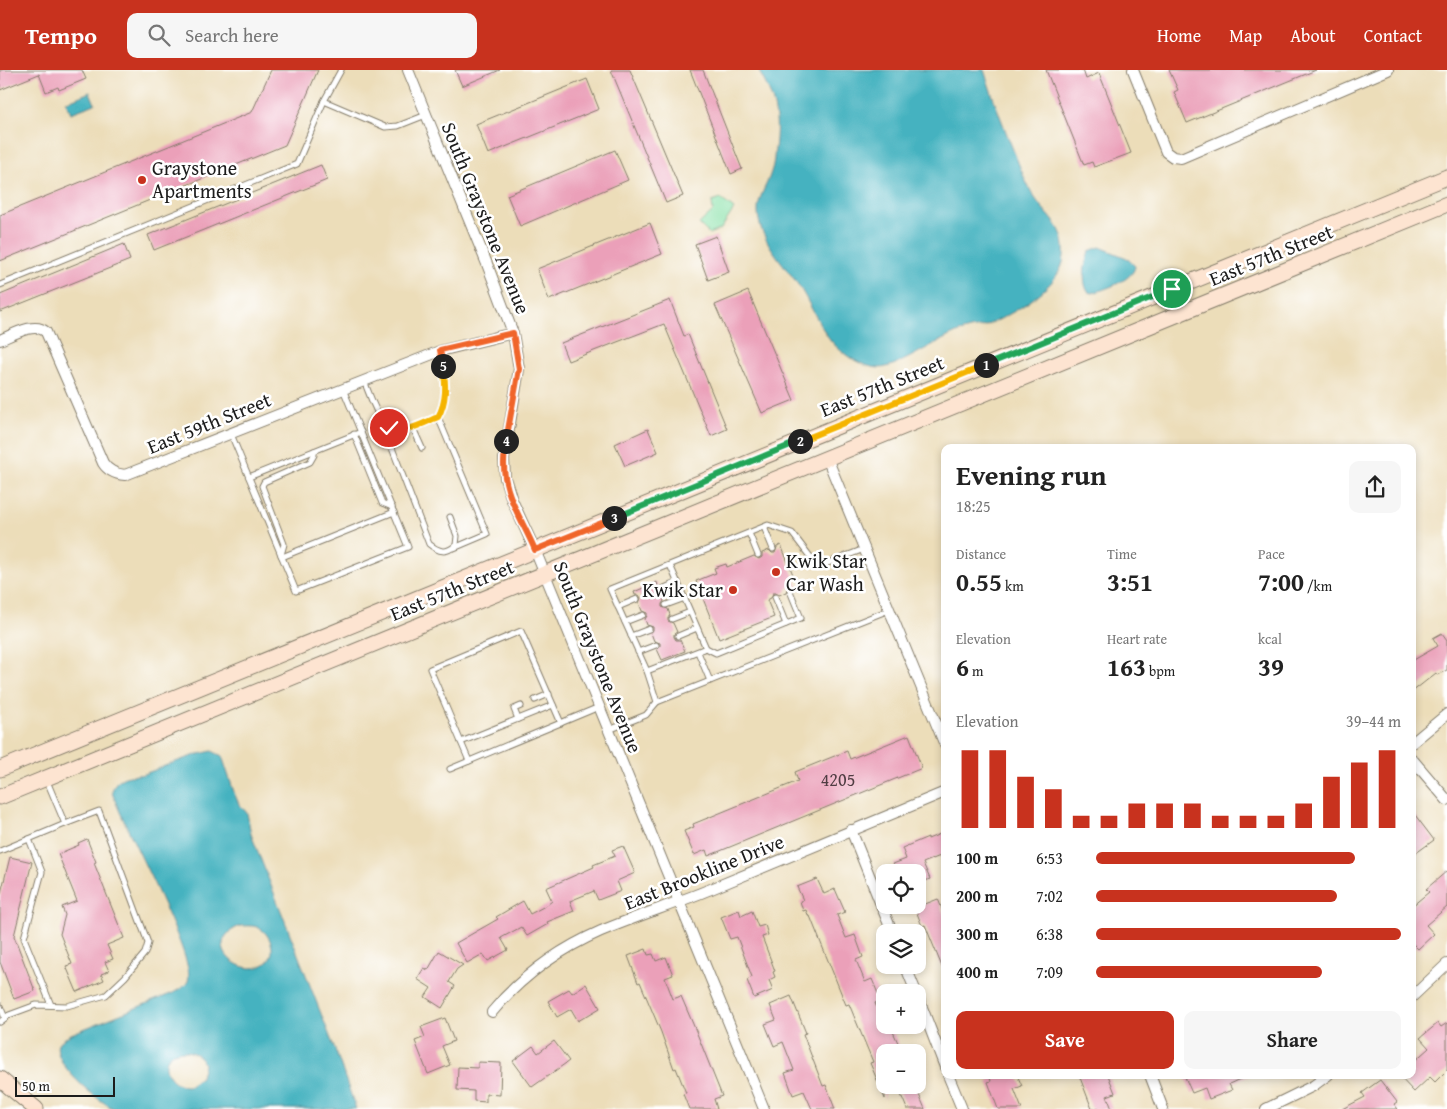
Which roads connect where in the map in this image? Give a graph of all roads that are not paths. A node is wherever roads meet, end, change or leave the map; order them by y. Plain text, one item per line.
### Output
1 (341, 70) edge
2 (408, 70) edge
3 (1134, 70) edge
4 (1388, 70) edge
5 (324, 101) junction
6 (426, 115) junction
7 (1447, 177) edge
8 (1447, 204) edge
9 (0, 285) edge
10 (513, 333) junction
11 (0, 340) edge
12 (440, 350) junction
13 (363, 381) junction
14 (343, 389) junction
15 (438, 417) junction
16 (382, 422) junction
17 (413, 428) junction
18 (361, 432) junction
19 (231, 434) junction
20 (354, 434) junction
21 (422, 448) dead end
22 (314, 451) junction
23 (827, 458) junction
24 (249, 477) junction
25 (393, 510) junction
26 (450, 517) dead end
27 (764, 527) junction
28 (749, 533) junction
29 (452, 548) junction
30 (773, 549) dead end
31 (864, 549) junction
32 (535, 550) junction
33 (758, 555) dead end
34 (281, 556) junction
35 (670, 565) junction
36 (545, 574) junction
37 (678, 582) junction
38 (660, 590) dead end
39 (790, 591) dead end
40 (775, 597) dead end
41 (685, 598) junction
42 (637, 599) dead end
43 (666, 605) dead end
44 (618, 606) junction
45 (890, 610) junction
46 (690, 612) junction
47 (643, 615) dead end
48 (672, 619) dead end
49 (625, 622) junction
50 (786, 624) junction
51 (649, 628) dead end
52 (697, 628) junction
53 (631, 636) junction
54 (678, 636) dead end
55 (656, 645) dead end
56 (706, 648) junction
57 (638, 652) junction
58 (698, 652) junction
59 (647, 671) junction
60 (710, 681) junction
61 (549, 694) junction
62 (535, 700) dead end
63 (657, 702) junction
64 (553, 705) junction
65 (521, 706) dead end
66 (599, 707) junction
67 (1447, 714) edge
68 (518, 718) junction
69 (561, 723) junction
70 (609, 730) junction
71 (941, 735) edge
72 (1416, 740) edge
73 (461, 742) junction
74 (469, 761) junction
75 (1416, 764) edge
76 (0, 769) edge
77 (450, 769) dead end
78 (46, 778) junction
79 (941, 794) edge
80 (0, 797) edge
81 (1447, 800) edge
82 (66, 824) junction
83 (851, 830) junction
84 (29, 839) junction
85 (0, 851) edge
86 (680, 902) junction
87 (889, 924) edge
88 (1447, 964) edge
89 (1416, 993) edge
90 (51, 1005) junction
91 (0, 1006) edge
92 (492, 1012) dead end
93 (926, 1018) edge
94 (2, 1020) edge
95 (941, 1057) edge
96 (0, 1079) edge
97 (950, 1079) edge
98 (1152, 1079) edge
99 (1323, 1079) edge
100 (36, 1109) edge
101 (764, 1109) edge
102 (962, 1109) edge
103 (1163, 1109) edge
104 (1266, 1109) edge

1 - 5 lane
2 - 6 street, South Graystone Avenue
3 - 4 street
5 - 6 lane
5 - 9 lane
6 - 10 street, South Graystone Avenue
7 - 32 main road, East 57th Street
8 - 23 main road, East 57th Street
10 - 12 street, East 59th Street
10 - 32 street, South Graystone Avenue
11 - 19 street, East 59th Street
12 - 13 street, East 59th Street
12 - 15 lane
13 - 14 street, East 59th Street
13 - 16 lane
14 - 18 lane
14 - 19 street, East 59th Street
15 - 17 lane
15 - 29 lane
16 - 17 lane
16 - 29 lane
17 - 21 lane
18 - 20 lane
18 - 25 lane
19 - 24 lane
20 - 22 lane
20 - 25 lane
22 - 24 lane
22 - 34 lane
23 - 31 street
23 - 36 main road, East 57th Street
24 - 34 lane
25 - 34 lane
25 - 34 lane
26 - 29 lane
27 - 28 lane
27 - 30 lane
27 - 31 lane
28 - 33 lane
28 - 35 lane
31 - 45 street
32 - 36 street, South Graystone Avenue
32 - 76 main road, East 57th Street
35 - 37 lane
35 - 44 lane
36 - 66 street, South Graystone Avenue
36 - 78 main road, East 57th Street
37 - 38 lane
37 - 41 lane
39 - 50 lane
40 - 50 lane
41 - 43 lane
41 - 46 lane
42 - 44 lane
44 - 49 lane
45 - 60 lane
45 - 71 street
46 - 48 lane
46 - 52 lane
47 - 49 lane
49 - 53 lane
50 - 56 lane
51 - 53 lane
52 - 54 lane
52 - 56 lane
53 - 57 lane
55 - 57 lane
56 - 58 lane
57 - 59 lane
58 - 59 lane
58 - 60 lane
59 - 63 lane
60 - 63 lane
61 - 62 lane
61 - 64 lane
61 - 73 lane
63 - 70 lane
64 - 68 lane
64 - 69 lane
65 - 68 lane
66 - 69 lane
66 - 70 street, South Graystone Avenue
67 - 72 street
68 - 73 lane
69 - 74 lane
70 - 86 street, South Graystone Avenue
73 - 74 lane
74 - 77 lane
75 - 81 street
78 - 80 main road, East 57th Street
78 - 82 lane
79 - 83 street, East Brookline Drive
82 - 84 lane
82 - 90 lane
83 - 86 street, East Brookline Drive
83 - 87 street
84 - 85 lane
84 - 90 lane
86 - 92 street, East Brookline Drive
86 - 101 street, South Graystone Avenue
88 - 89 street
90 - 94 lane
91 - 94 lane
93 - 95 street
96 - 100 main road
97 - 102 street
98 - 103 street
99 - 104 street

